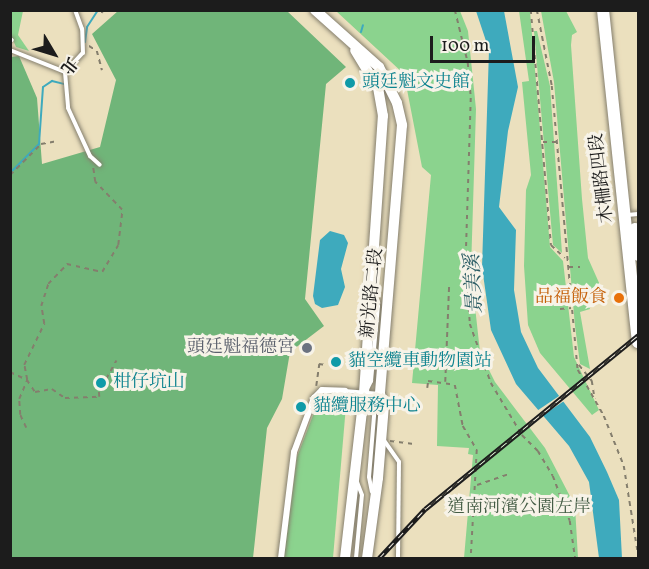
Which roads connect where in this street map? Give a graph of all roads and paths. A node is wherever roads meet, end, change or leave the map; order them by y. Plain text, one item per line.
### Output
1 (75, 10) edge
2 (315, 10) edge
3 (455, 10) edge
4 (531, 10) edge
5 (537, 10) edge
6 (603, 10) edge
7 (610, 10) edge
8 (82, 46) junction
9 (354, 47) junction
10 (10, 50) edge
11 (102, 70) dead end
12 (64, 72) junction
13 (58, 141) dead end
14 (542, 142) junction
15 (556, 142) junction
16 (382, 149) junction
17 (402, 150) junction
18 (94, 161) junction
19 (100, 165) dead end
20 (10, 175) edge
21 (632, 215) edge
22 (638, 250) edge
23 (566, 259) junction
24 (567, 267) junction
25 (580, 267) dead end
26 (449, 284) dead end
27 (571, 308) junction
28 (560, 309) dead end
29 (639, 342) edge
30 (116, 361) dead end
31 (578, 363) junction
32 (326, 365) dead end
33 (10, 372) edge
34 (27, 380) junction
35 (445, 383) junction
36 (427, 388) dead end
37 (345, 392) joint
38 (364, 393) junction
39 (380, 393) junction
40 (314, 398) junction
41 (596, 400) junction
42 (26, 428) dead end
43 (385, 439) junction
44 (416, 444) dead end
45 (509, 474) dead end
46 (355, 476) junction
47 (476, 485) junction
48 (373, 496) junction
49 (639, 553) edge
50 (281, 558) edge
51 (345, 558) edge
52 (356, 558) edge
53 (367, 558) edge
54 (398, 558) edge
55 (471, 558) edge
56 (575, 558) edge

1 - 8 lane
2 - 9 street, 新光路二段
3 - 56 path
4 - 14 path
5 - 15 path
6 - 21 main road, 木柵路四段
7 - 21 main road, 木柵路四段
8 - 11 path
8 - 12 lane
9 - 16 street, 新光路二段
9 - 17 street, 新光路二段
10 - 12 lane
12 - 18 lane
13 - 20 path
14 - 15 path
14 - 23 path
15 - 23 path
16 - 17 street
16 - 38 street, 新光路二段
17 - 39 street, 新光路二段
18 - 19 lane
18 - 34 path
21 - 22 main road, 木柵路四段
21 - 29 main road, 木柵路四段
23 - 24 path
24 - 25 path
24 - 27 path
26 - 35 path
27 - 28 path
27 - 31 path
30 - 34 path
31 - 41 path
31 - 41 path
32 - 40 path
33 - 34 path
34 - 42 path
35 - 36 path
35 - 47 path
37 - 38 lane
37 - 40 street
38 - 39 lane
38 - 46 street, 新光路二段
39 - 43 street, 新光路二段
39 - 48 lane
40 - 50 street
41 - 49 path
43 - 44 path
43 - 48 street, 新光路二段
43 - 54 lane
45 - 47 path
46 - 51 street, 新光路二段
46 - 52 lane
47 - 55 path
48 - 53 street, 新光路二段

